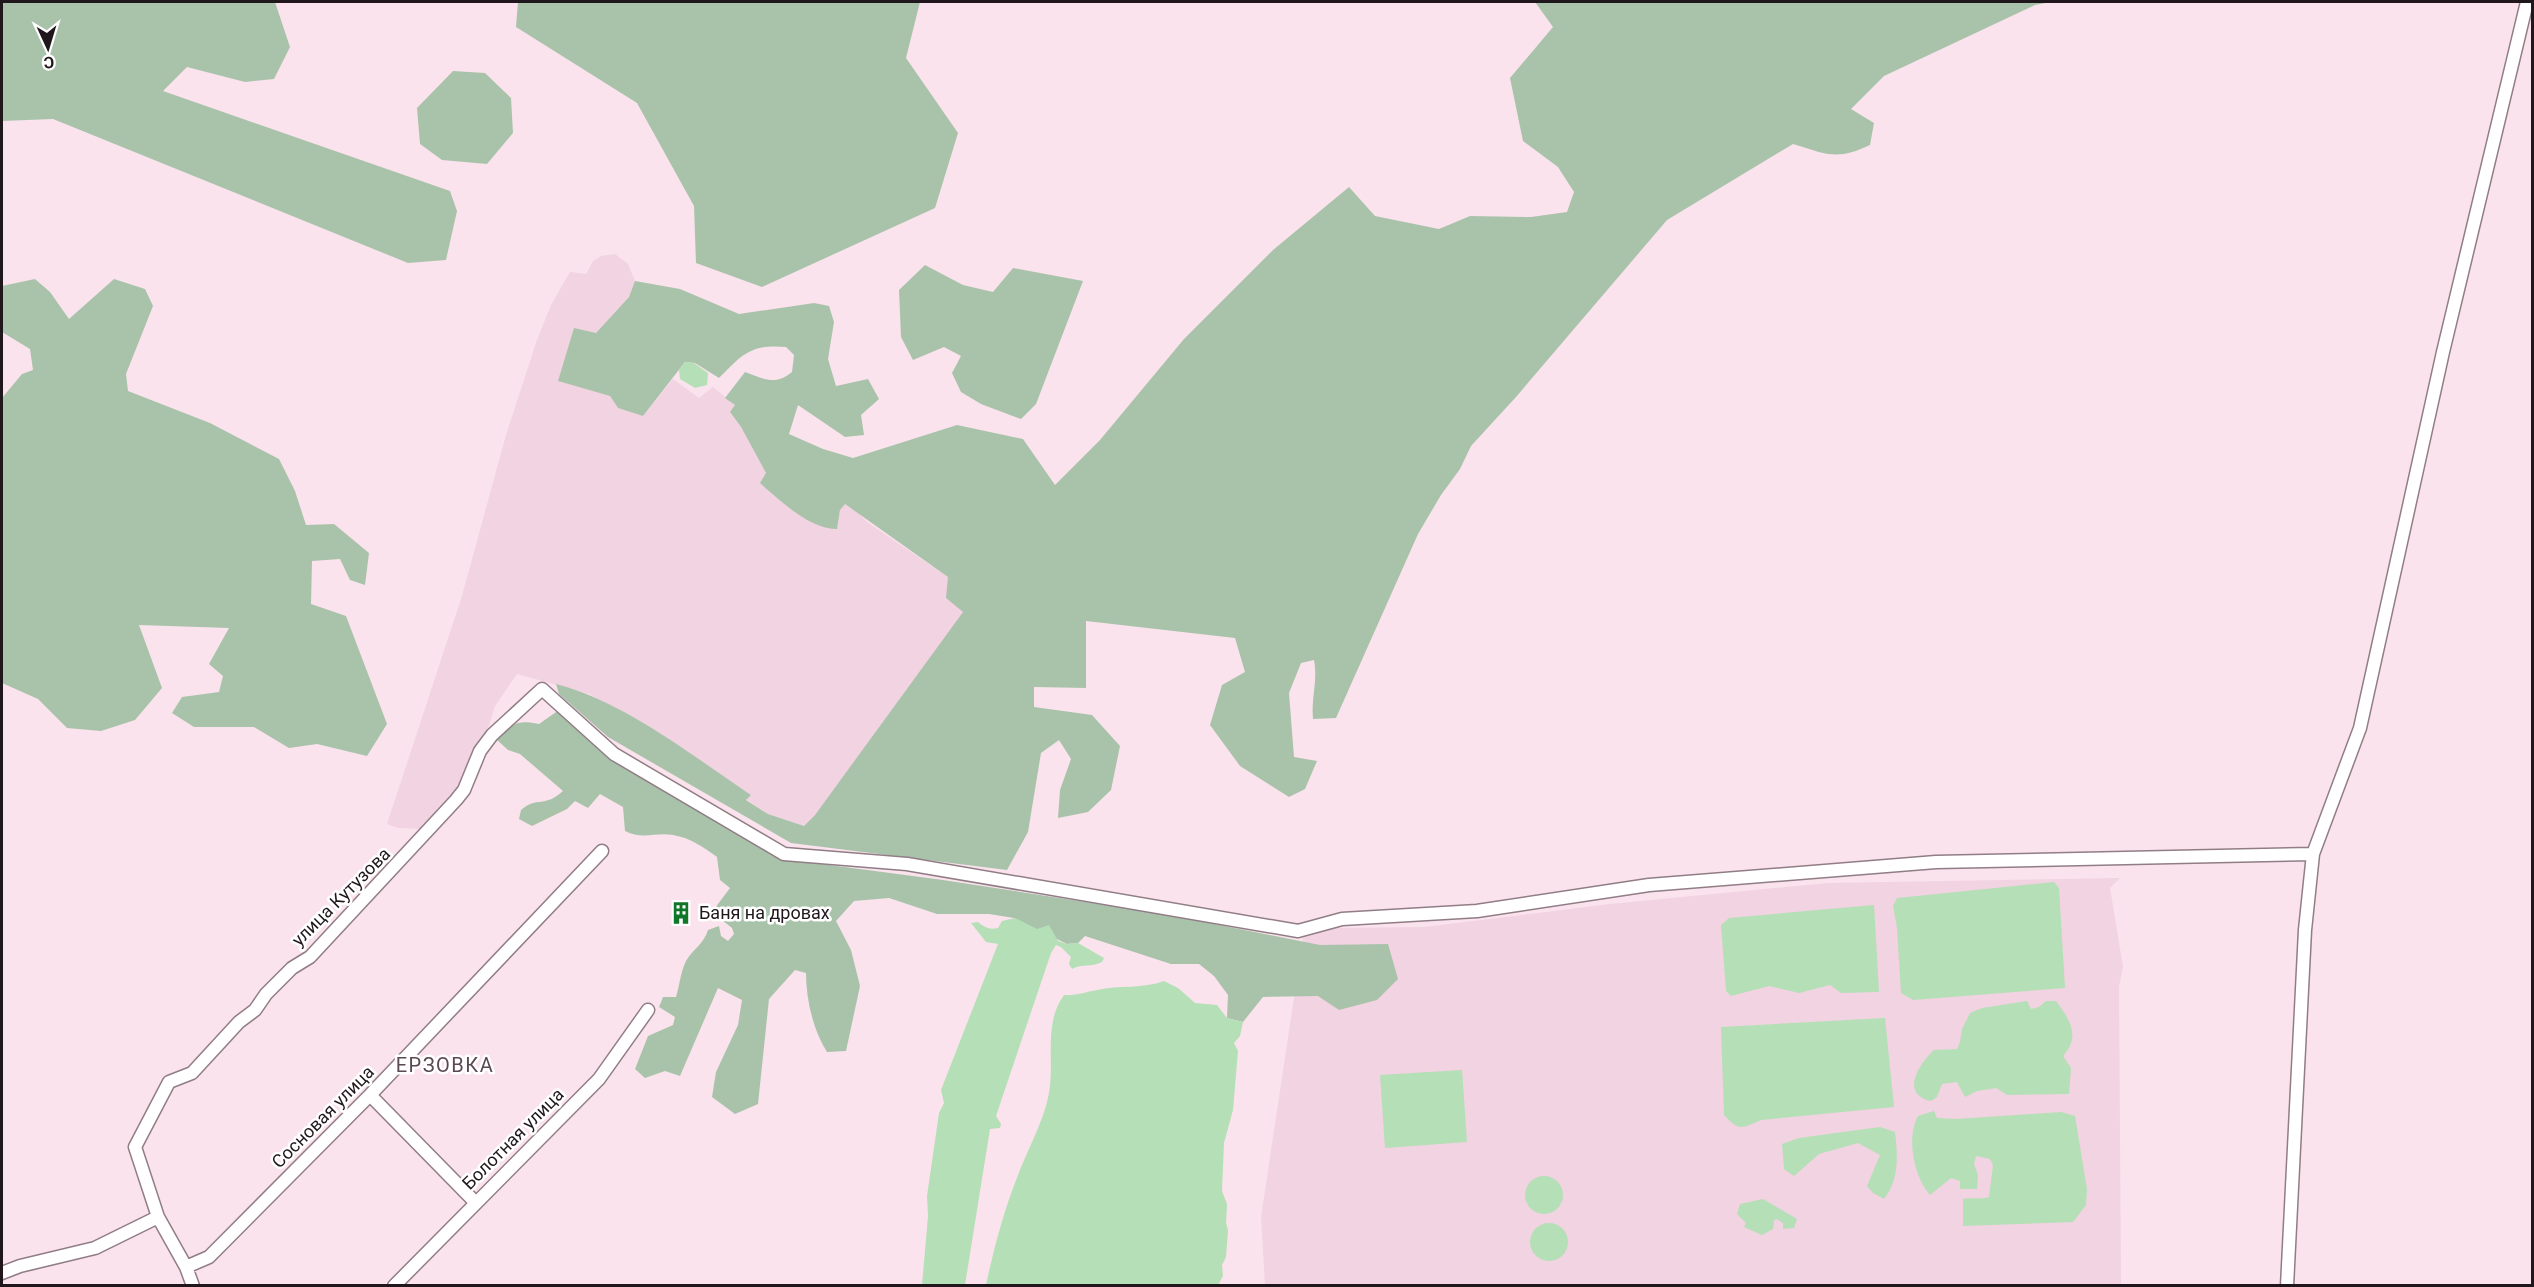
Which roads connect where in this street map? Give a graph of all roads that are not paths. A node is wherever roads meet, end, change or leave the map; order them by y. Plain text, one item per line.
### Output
1 (2527, 2) edge
2 (602, 851) dead end
3 (2313, 855) junction
4 (648, 1010) dead end
5 (370, 1095) junction
6 (475, 1202) junction
7 (158, 1217) junction
8 (186, 1267) junction
9 (2, 1273) edge
10 (193, 1286) edge
11 (394, 1286) edge
12 (2287, 1286) edge

1 - 3 street
2 - 5 street, Сосновая улица
3 - 7 street, улица Кутузова
3 - 12 street
4 - 6 street, Болотная улица
5 - 6 street
5 - 8 street, Сосновая улица
6 - 11 street, Болотная улица
7 - 8 street
7 - 9 street
8 - 10 street

